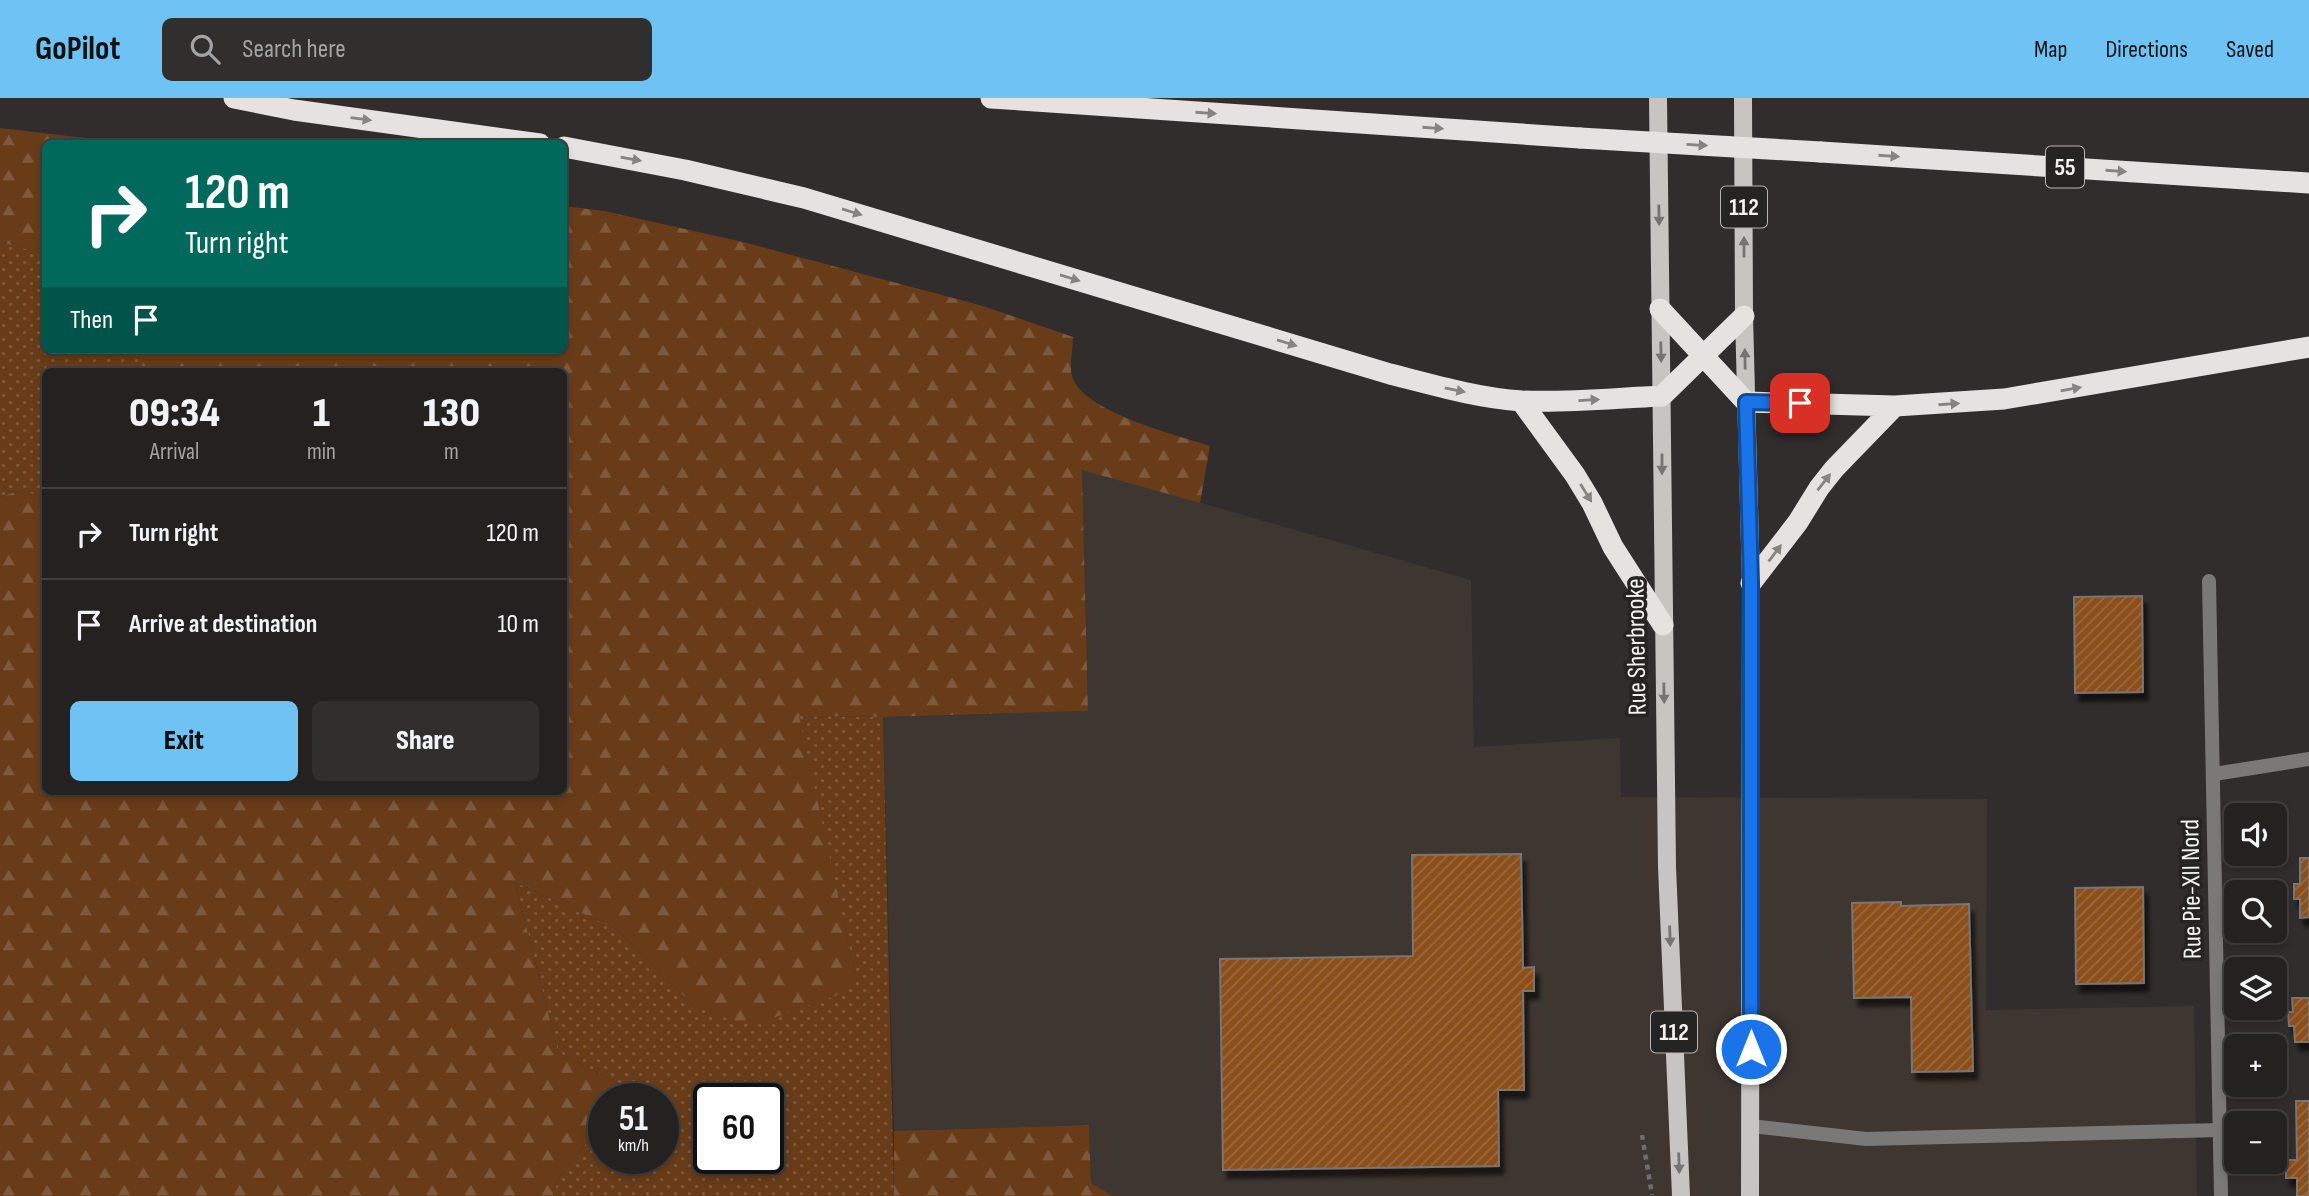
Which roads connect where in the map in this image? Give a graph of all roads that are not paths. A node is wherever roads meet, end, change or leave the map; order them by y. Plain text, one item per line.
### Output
1 (233, 98) edge
2 (991, 98) edge
3 (1658, 98) edge
4 (1742, 98) edge
5 (512, 140) edge
6 (567, 148) edge
7 (2309, 183) edge
8 (1660, 309) junction
9 (1744, 316) junction
10 (2309, 347) edge
11 (1703, 356) junction
12 (1662, 396) junction
13 (1521, 401) junction
14 (1746, 402) junction
15 (1895, 406) junction
16 (2209, 581) dead end
17 (1751, 583) junction
18 (1663, 625) junction
19 (2309, 759) edge
20 (2214, 774) junction
21 (1751, 1126) junction
22 (2220, 1130) junction
23 (1681, 1196) edge
24 (1749, 1196) edge
25 (2221, 1196) edge

1 -> 5 highway
2 -> 7 highway, 55, bridge
3 -> 8 main road, Rue Sherbrooke / 112
9 -> 4 main road, 112
6 -> 13 highway
8 - 11 highway
8 -> 12 main road, Rue Sherbrooke / 112
9 - 11 highway
14 -> 9 main road, 112
15 -> 10 highway
11 - 12 highway
11 - 14 highway
13 -> 12 highway
12 -> 18 main road, Rue Sherbrooke / 112
13 -> 18 highway
14 - 15 highway
14 - 17 main road, 112
17 -> 15 highway
16 - 20 street, Rue Pie-XII Nord
17 - 21 main road, 112
18 -> 23 main road, Rue Sherbrooke / 112
19 - 20 street
20 - 22 street, Rue Pie-XII Nord
21 - 22 street
21 - 24 main road, 112
22 - 25 street, Rue Pie-XII Nord

